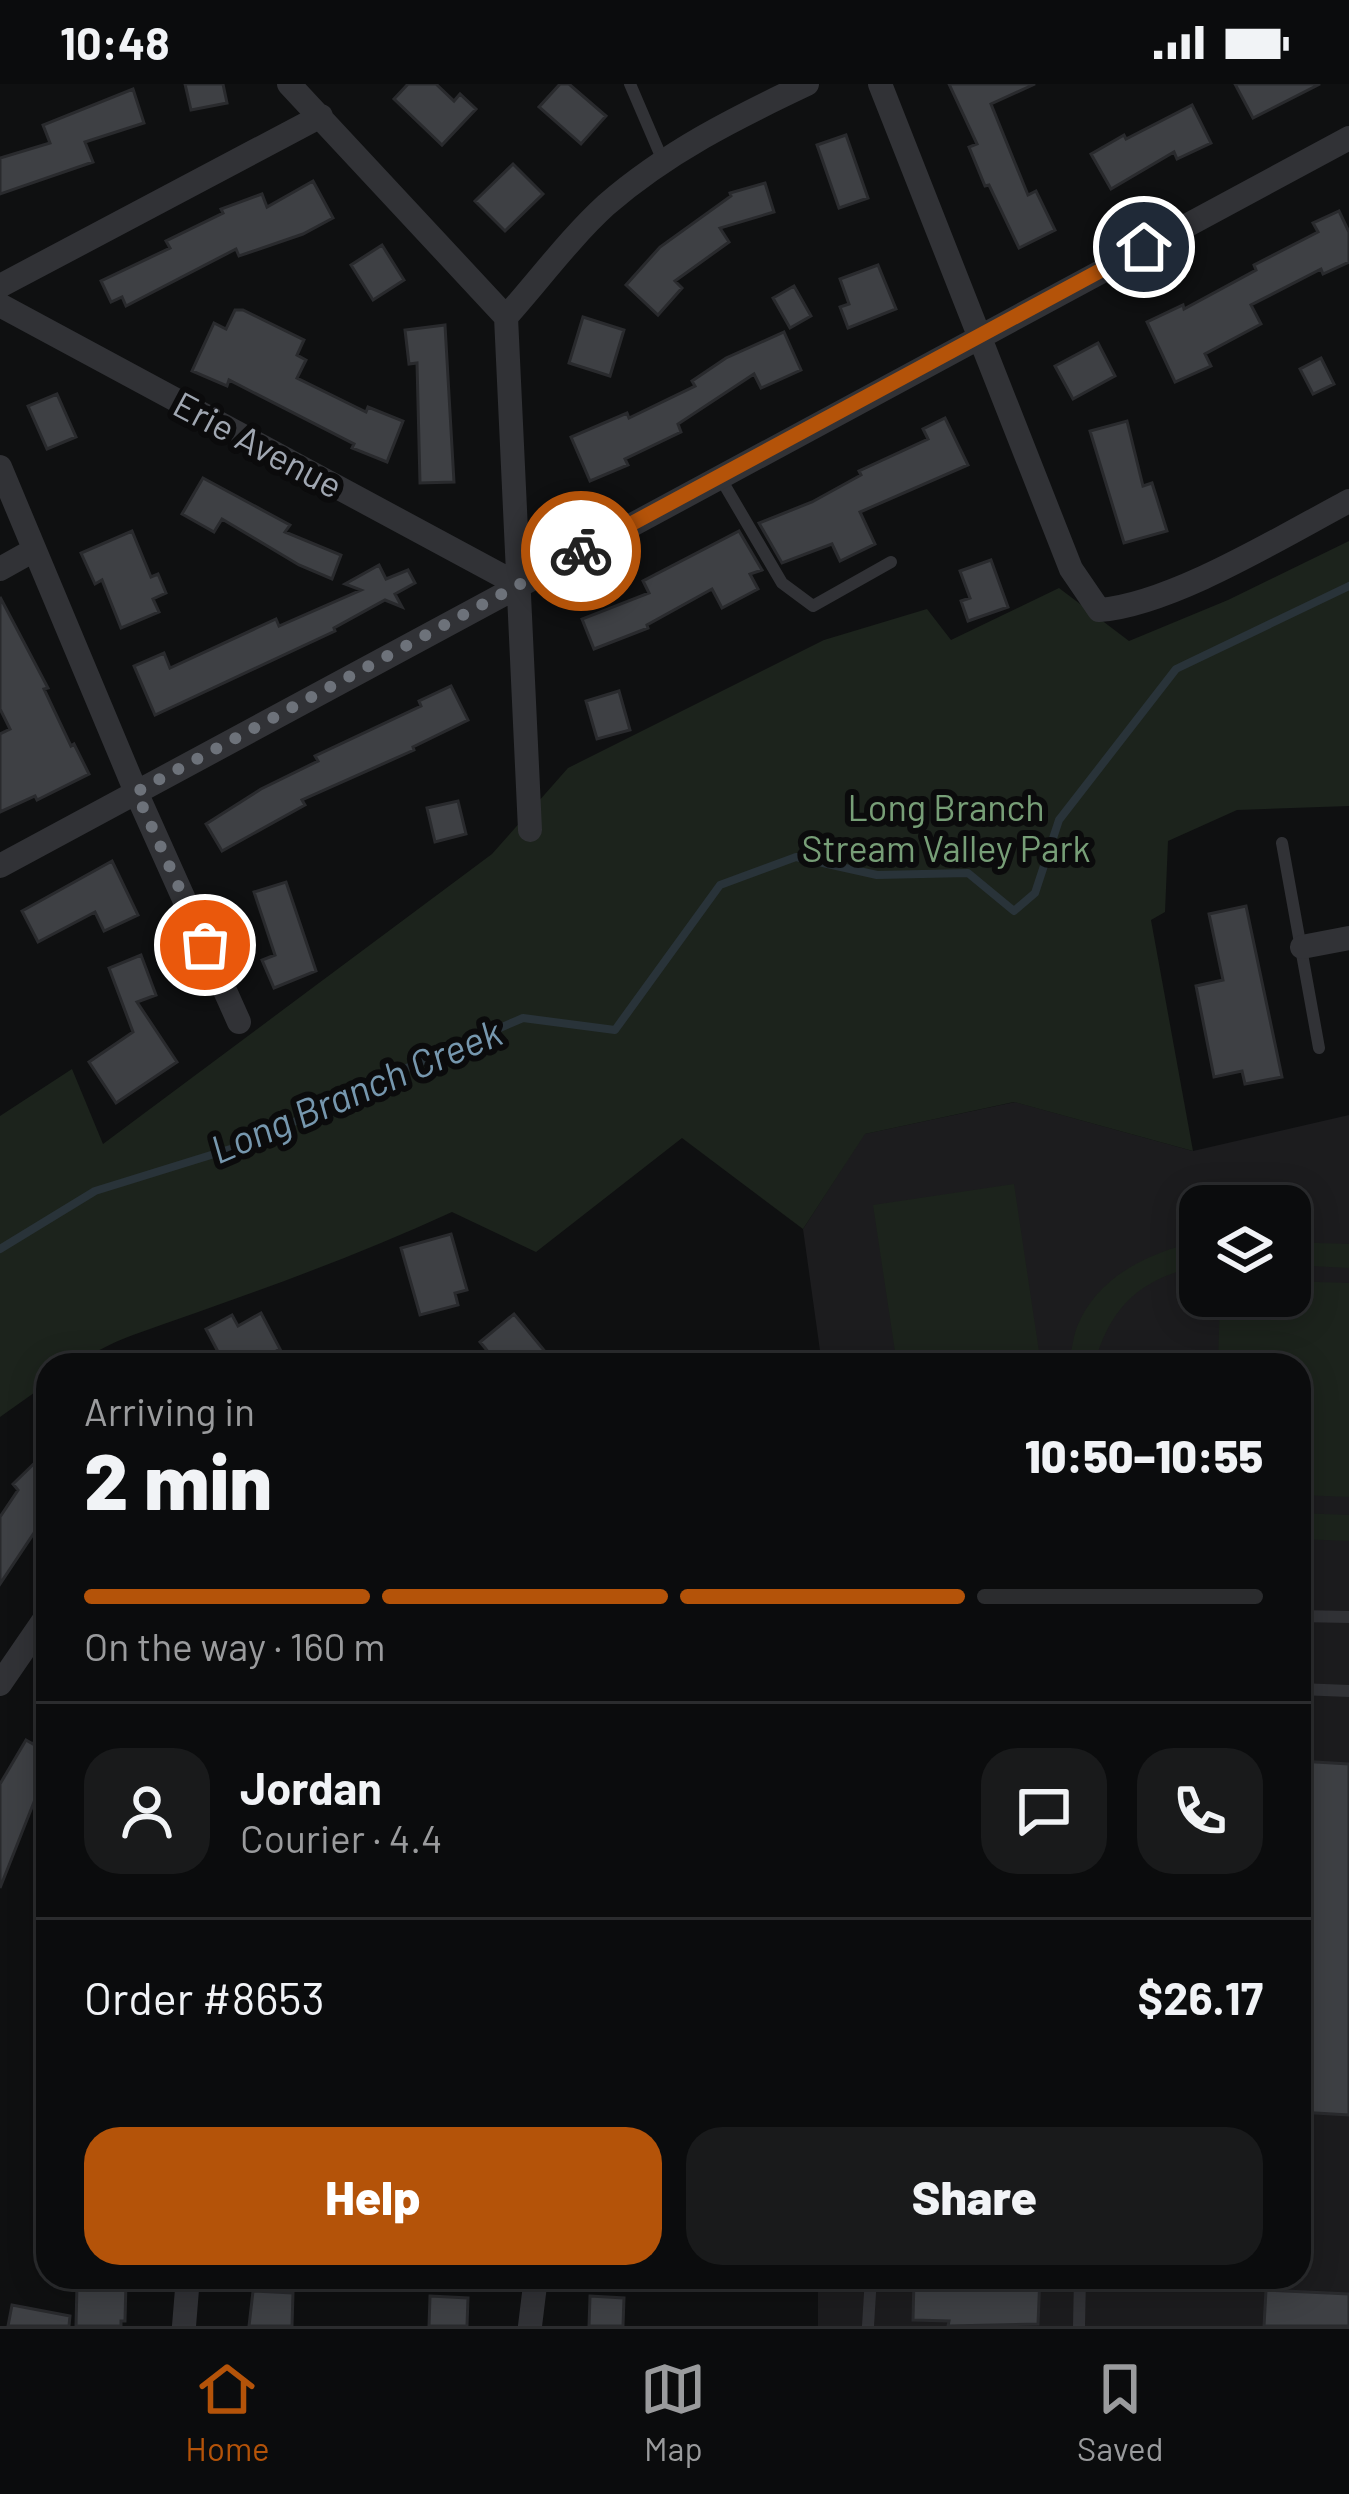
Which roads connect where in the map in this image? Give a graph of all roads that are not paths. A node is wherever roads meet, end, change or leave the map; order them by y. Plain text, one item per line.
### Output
1 (289, 84) edge
2 (630, 84) edge
3 (807, 84) edge
4 (880, 84) edge
5 (321, 116) junction
6 (1349, 138) edge
7 (663, 161) junction
8 (0, 286) edge
9 (0, 305) edge
10 (506, 317) junction
11 (980, 334) junction
12 (0, 467) edge
13 (721, 479) junction
14 (1349, 501) edge
15 (34, 550) junction
16 (891, 562) dead end
17 (0, 569) edge
18 (517, 584) junction
19 (136, 792) junction
20 (530, 830) dead end
21 (1282, 843) dead end
22 (0, 866) edge
23 (1349, 938) edge
24 (1302, 947) junction
25 (239, 1022) dead end
26 (1319, 1048) dead end
27 (1311, 1616) edge
28 (1349, 1618) edge
29 (36, 1632) edge
30 (0, 1684) edge
31 (1311, 1689) edge
32 (1349, 1691) edge
33 (187, 2289) edge
34 (535, 2289) edge
35 (870, 2289) edge
36 (1080, 2289) edge
37 (184, 2326) edge
38 (530, 2326) edge
39 (868, 2326) edge
40 (1078, 2326) edge

1 - 5 street
2 - 7 lane
3 - 7 street
4 - 11 street
5 - 8 street
5 - 10 street
6 - 11 street
7 - 10 street
9 - 18 street, Erie Avenue
10 - 18 street
11 - 13 street
11 - 14 street
12 - 15 street
13 - 16 lane
13 - 18 street
15 - 17 street
15 - 19 street
18 - 19 street
18 - 20 street
19 - 22 street
19 - 25 street
21 - 24 lane
23 - 24 street
24 - 26 lane
27 - 28 lane
29 - 30 street
31 - 32 lane
33 - 37 street
34 - 38 street
35 - 39 lane
36 - 40 lane

